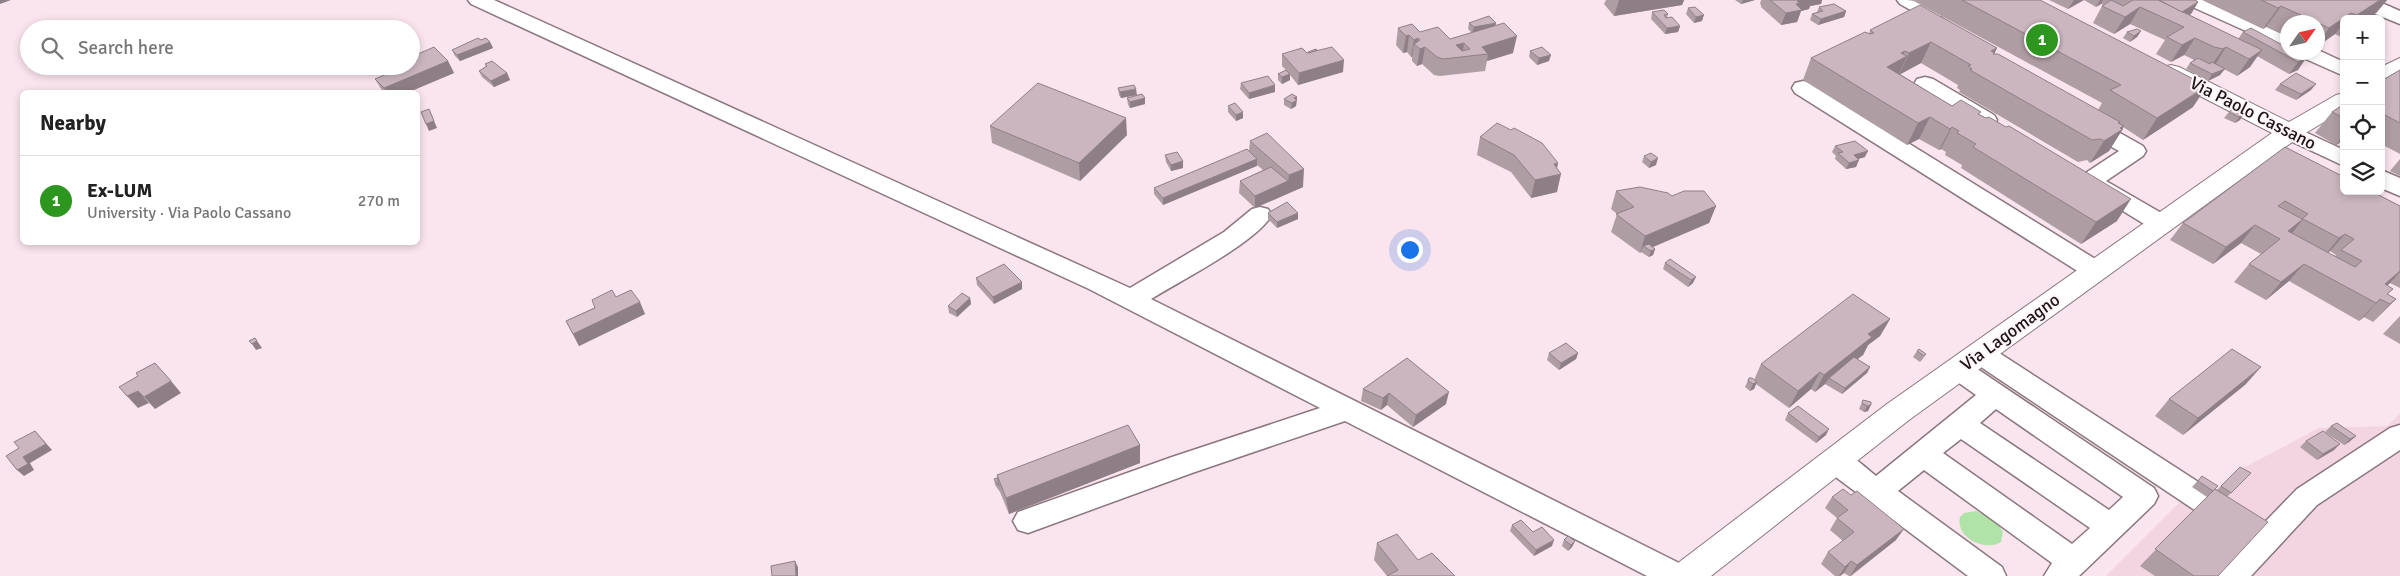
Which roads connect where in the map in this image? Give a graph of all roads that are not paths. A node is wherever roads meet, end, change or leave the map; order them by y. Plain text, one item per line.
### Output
1 (478, 0) edge
2 (1907, 0) edge
3 (2193, 0) edge
4 (2358, 0) edge
5 (2399, 18) edge
6 (2385, 27) edge
7 (1955, 33) edge
8 (2280, 40) edge
9 (2325, 58) edge
10 (2150, 61) edge
11 (2339, 63) edge
12 (2400, 65) edge
13 (2385, 74) edge
14 (1925, 84) dead end
15 (1802, 88) dead end
16 (2340, 102) edge
17 (2069, 113) edge
18 (2007, 132) edge
19 (2290, 132) junction
20 (2340, 157) edge
21 (2385, 180) edge
22 (2400, 188) edge
23 (1260, 215) dead end
24 (2162, 224) junction
25 (2096, 271) junction
26 (1132, 299) junction
27 (1969, 361) junction
28 (1996, 395) junction
29 (1348, 409) junction
30 (1960, 424) junction
31 (2400, 436) edge
32 (1923, 454) junction
33 (1835, 461) junction
34 (1877, 492) junction
35 (1028, 521) dead end
36 (2110, 527) junction
37 (2266, 542) junction
38 (2066, 569) edge
39 (1676, 576) edge
40 (1686, 576) edge
41 (1990, 576) edge
42 (2232, 576) edge

1 - 26 street
2 - 7 street
3 - 8 street
4 - 5 street
5 - 6 street
9 - 11 street
10 - 19 main road, Via Paolo Cassano
12 - 13 main road
14 - 18 street
15 - 25 street
16 - 19 main road, Via Lagomagno
17 - 24 street
19 - 20 street, Via Paolo Cassano
19 - 24 main road, Via Lagomagno
21 - 22 street
23 - 26 street
24 - 25 main road, Via Lagomagno
25 - 27 main road, Via Lagomagno
26 - 29 street
27 - 28 street
27 - 33 main road, Via Lagomagno
27 - 37 street
28 - 30 street
28 - 36 street
29 - 35 street
29 - 39 street
30 - 32 street
30 - 36 street
31 - 37 street
32 - 34 street
32 - 38 street
33 - 34 street
33 - 40 main road, Via Lagomagno
34 - 41 street
36 - 38 street
37 - 42 street

